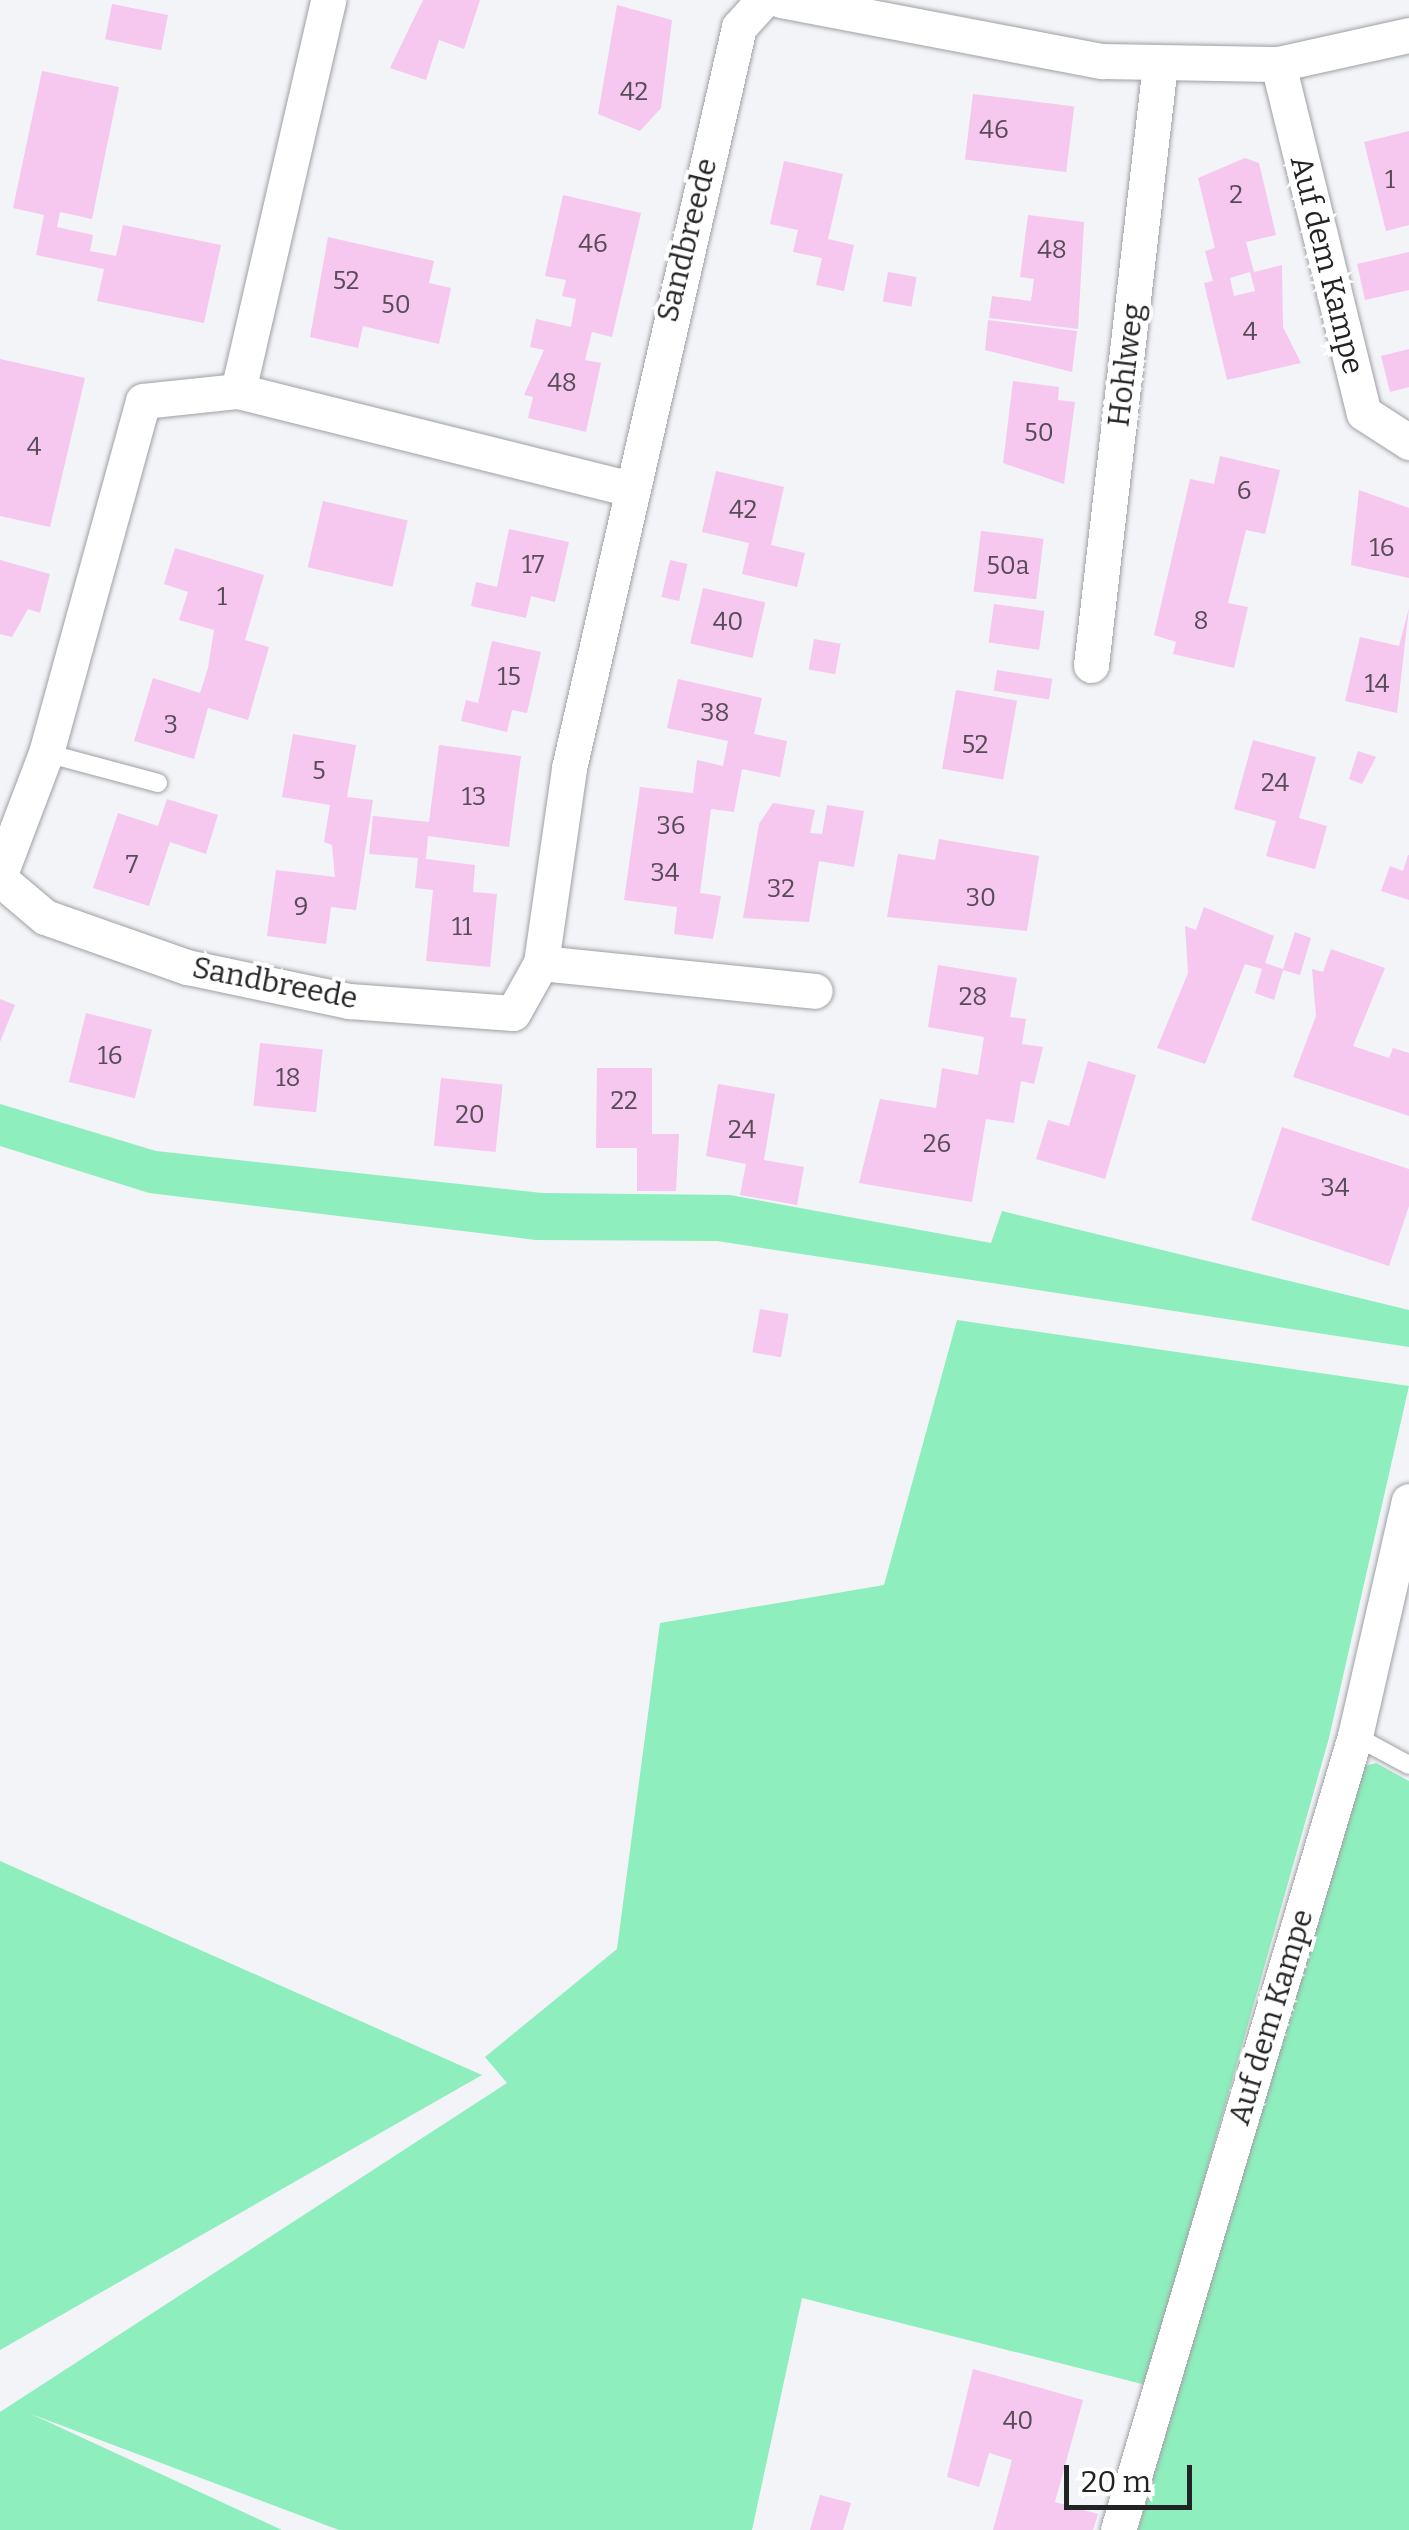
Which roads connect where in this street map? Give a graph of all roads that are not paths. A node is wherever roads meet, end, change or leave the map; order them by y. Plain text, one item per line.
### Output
1 (328, 0) edge
2 (764, 0) edge
3 (782, 0) edge
4 (1409, 35) edge
5 (1160, 64) junction
6 (1278, 64) junction
7 (238, 391) junction
8 (1409, 442) edge
9 (630, 489) junction
10 (1092, 665) dead end
11 (46, 753) junction
12 (158, 784) dead end
13 (0, 876) edge
14 (541, 963) junction
15 (814, 991) dead end
16 (1409, 1501) edge
17 (1355, 1736) junction
18 (1409, 1765) edge
19 (1118, 2530) edge

1 - 7 street
2 - 9 street, Sandbreede
3 - 5 street
4 - 6 street
5 - 6 street
5 - 10 street, Hohlweg
6 - 8 street, Auf dem Kampe
7 - 9 street, Sandbreede
7 - 11 street, Sandbreede
9 - 14 street, Sandbreede
11 - 12 lane
11 - 13 street, Sandbreede
13 - 14 street, Sandbreede
14 - 15 street
16 - 17 street, Auf dem Kampe
17 - 18 lane
17 - 19 street, Auf dem Kampe

